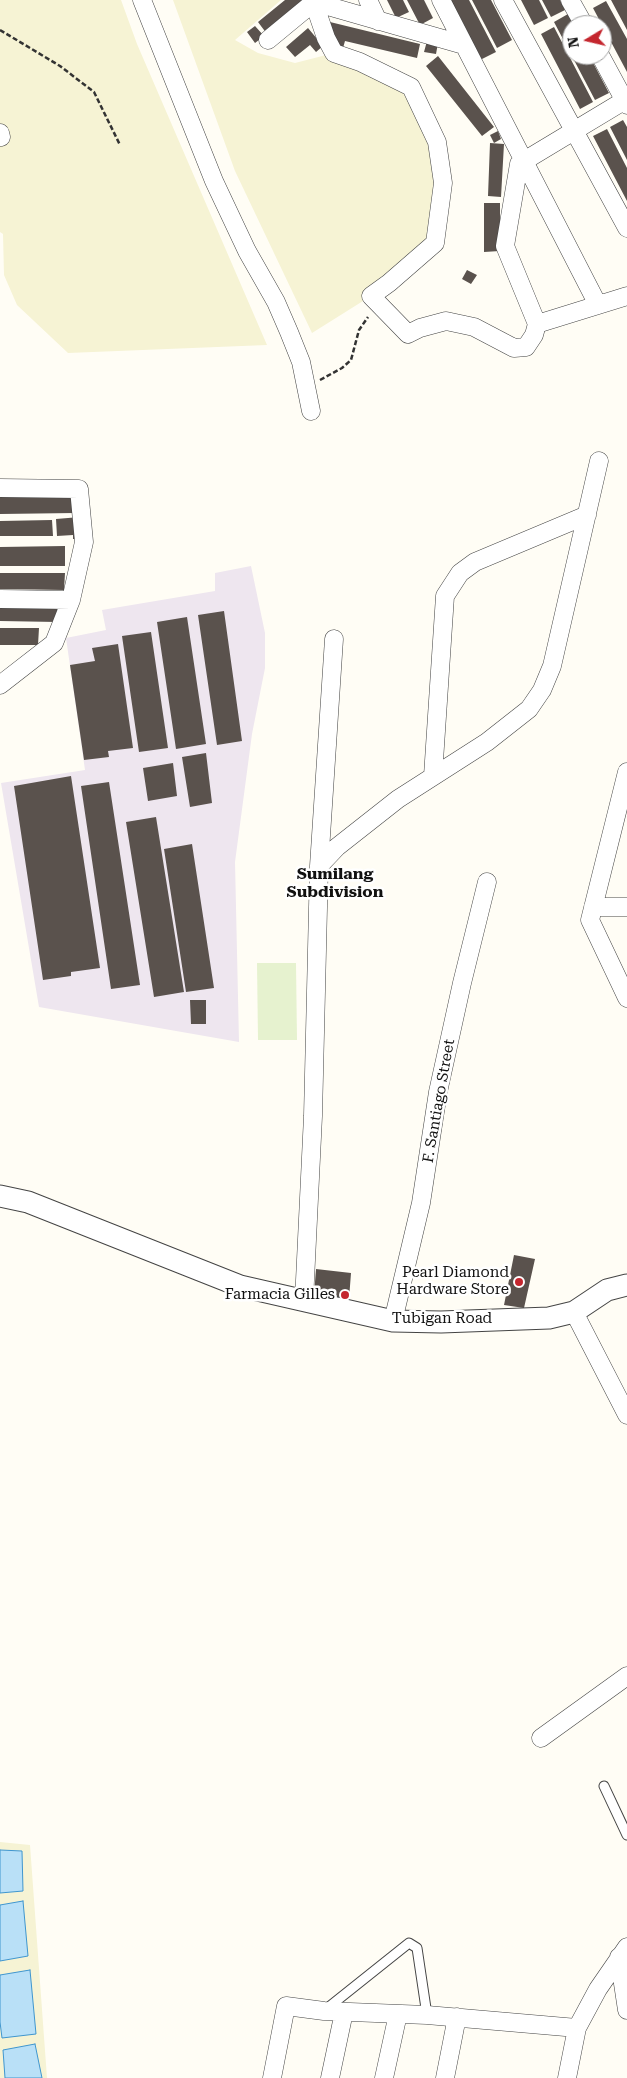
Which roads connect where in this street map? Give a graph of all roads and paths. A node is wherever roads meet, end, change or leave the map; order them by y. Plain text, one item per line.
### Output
1 (142, 0) edge
2 (368, 0) edge
3 (441, 0) edge
4 (503, 0) edge
5 (570, 0) edge
6 (313, 1) edge
7 (578, 15) edge
8 (378, 20) junction
9 (0, 30) edge
10 (268, 40) dead end
11 (464, 45) junction
12 (606, 65) edge
13 (626, 101) edge
14 (573, 132) junction
15 (120, 145) dead end
16 (524, 160) junction
17 (627, 228) edge
18 (627, 296) edge
19 (598, 305) junction
20 (380, 307) junction
21 (537, 324) junction
22 (307, 386) junction
23 (311, 411) dead end
24 (600, 461) dead end
25 (0, 488) edge
26 (587, 515) junction
27 (0, 599) edge
28 (71, 600) junction
29 (334, 639) dead end
30 (0, 685) edge
31 (627, 772) edge
32 (433, 776) junction
33 (620, 828) edge
34 (319, 866) junction
35 (487, 882) dead end
36 (593, 907) junction
37 (627, 907) edge
38 (622, 977) edge
39 (627, 998) edge
40 (0, 1196) edge
41 (627, 1285) edge
42 (304, 1301) junction
43 (574, 1312) junction
44 (393, 1321) junction
45 (627, 1415) edge
46 (627, 1676) edge
47 (541, 1738) dead end
48 (604, 1786) dead end
49 (627, 1835) edge
50 (623, 1952) edge
51 (627, 2010) edge
52 (324, 2011) junction
53 (344, 2012) junction
54 (398, 2014) junction
55 (427, 2015) junction
56 (457, 2017) junction
57 (577, 2028) junction
58 (272, 2078) edge
59 (330, 2078) edge
60 (384, 2078) edge
61 (445, 2078) edge
62 (567, 2078) edge

1 - 22 street
2 - 8 street
3 - 11 street
4 - 14 street
5 - 7 street
6 - 8 street
6 - 10 street
6 - 20 street
8 - 11 street
9 - 15 path
11 - 16 street
12 - 13 street
13 - 14 street
14 - 16 street
14 - 17 street
16 - 19 street
16 - 21 street
18 - 19 street
19 - 21 street
20 - 21 street
20 - 22 path
22 - 23 street
24 - 26 street
25 - 28 street
26 - 32 street
26 - 32 street
27 - 28 street
28 - 30 street
29 - 34 street
31 - 33 street
32 - 34 street
33 - 36 street
34 - 42 street
35 - 44 street, F. Santiago Street
36 - 37 street
36 - 38 street
38 - 39 street
40 - 42 street, Tubigan Road
41 - 43 street, Tubigan Road
42 - 44 street, Tubigan Road
43 - 44 street, Tubigan Road
43 - 45 street
46 - 47 street
48 - 49 lane
50 - 51 street
50 - 57 street
52 - 53 street
52 - 55 lane
52 - 58 street
53 - 54 street
53 - 59 street
54 - 55 street
54 - 60 street
55 - 56 street
56 - 57 street
56 - 61 street
57 - 62 street

